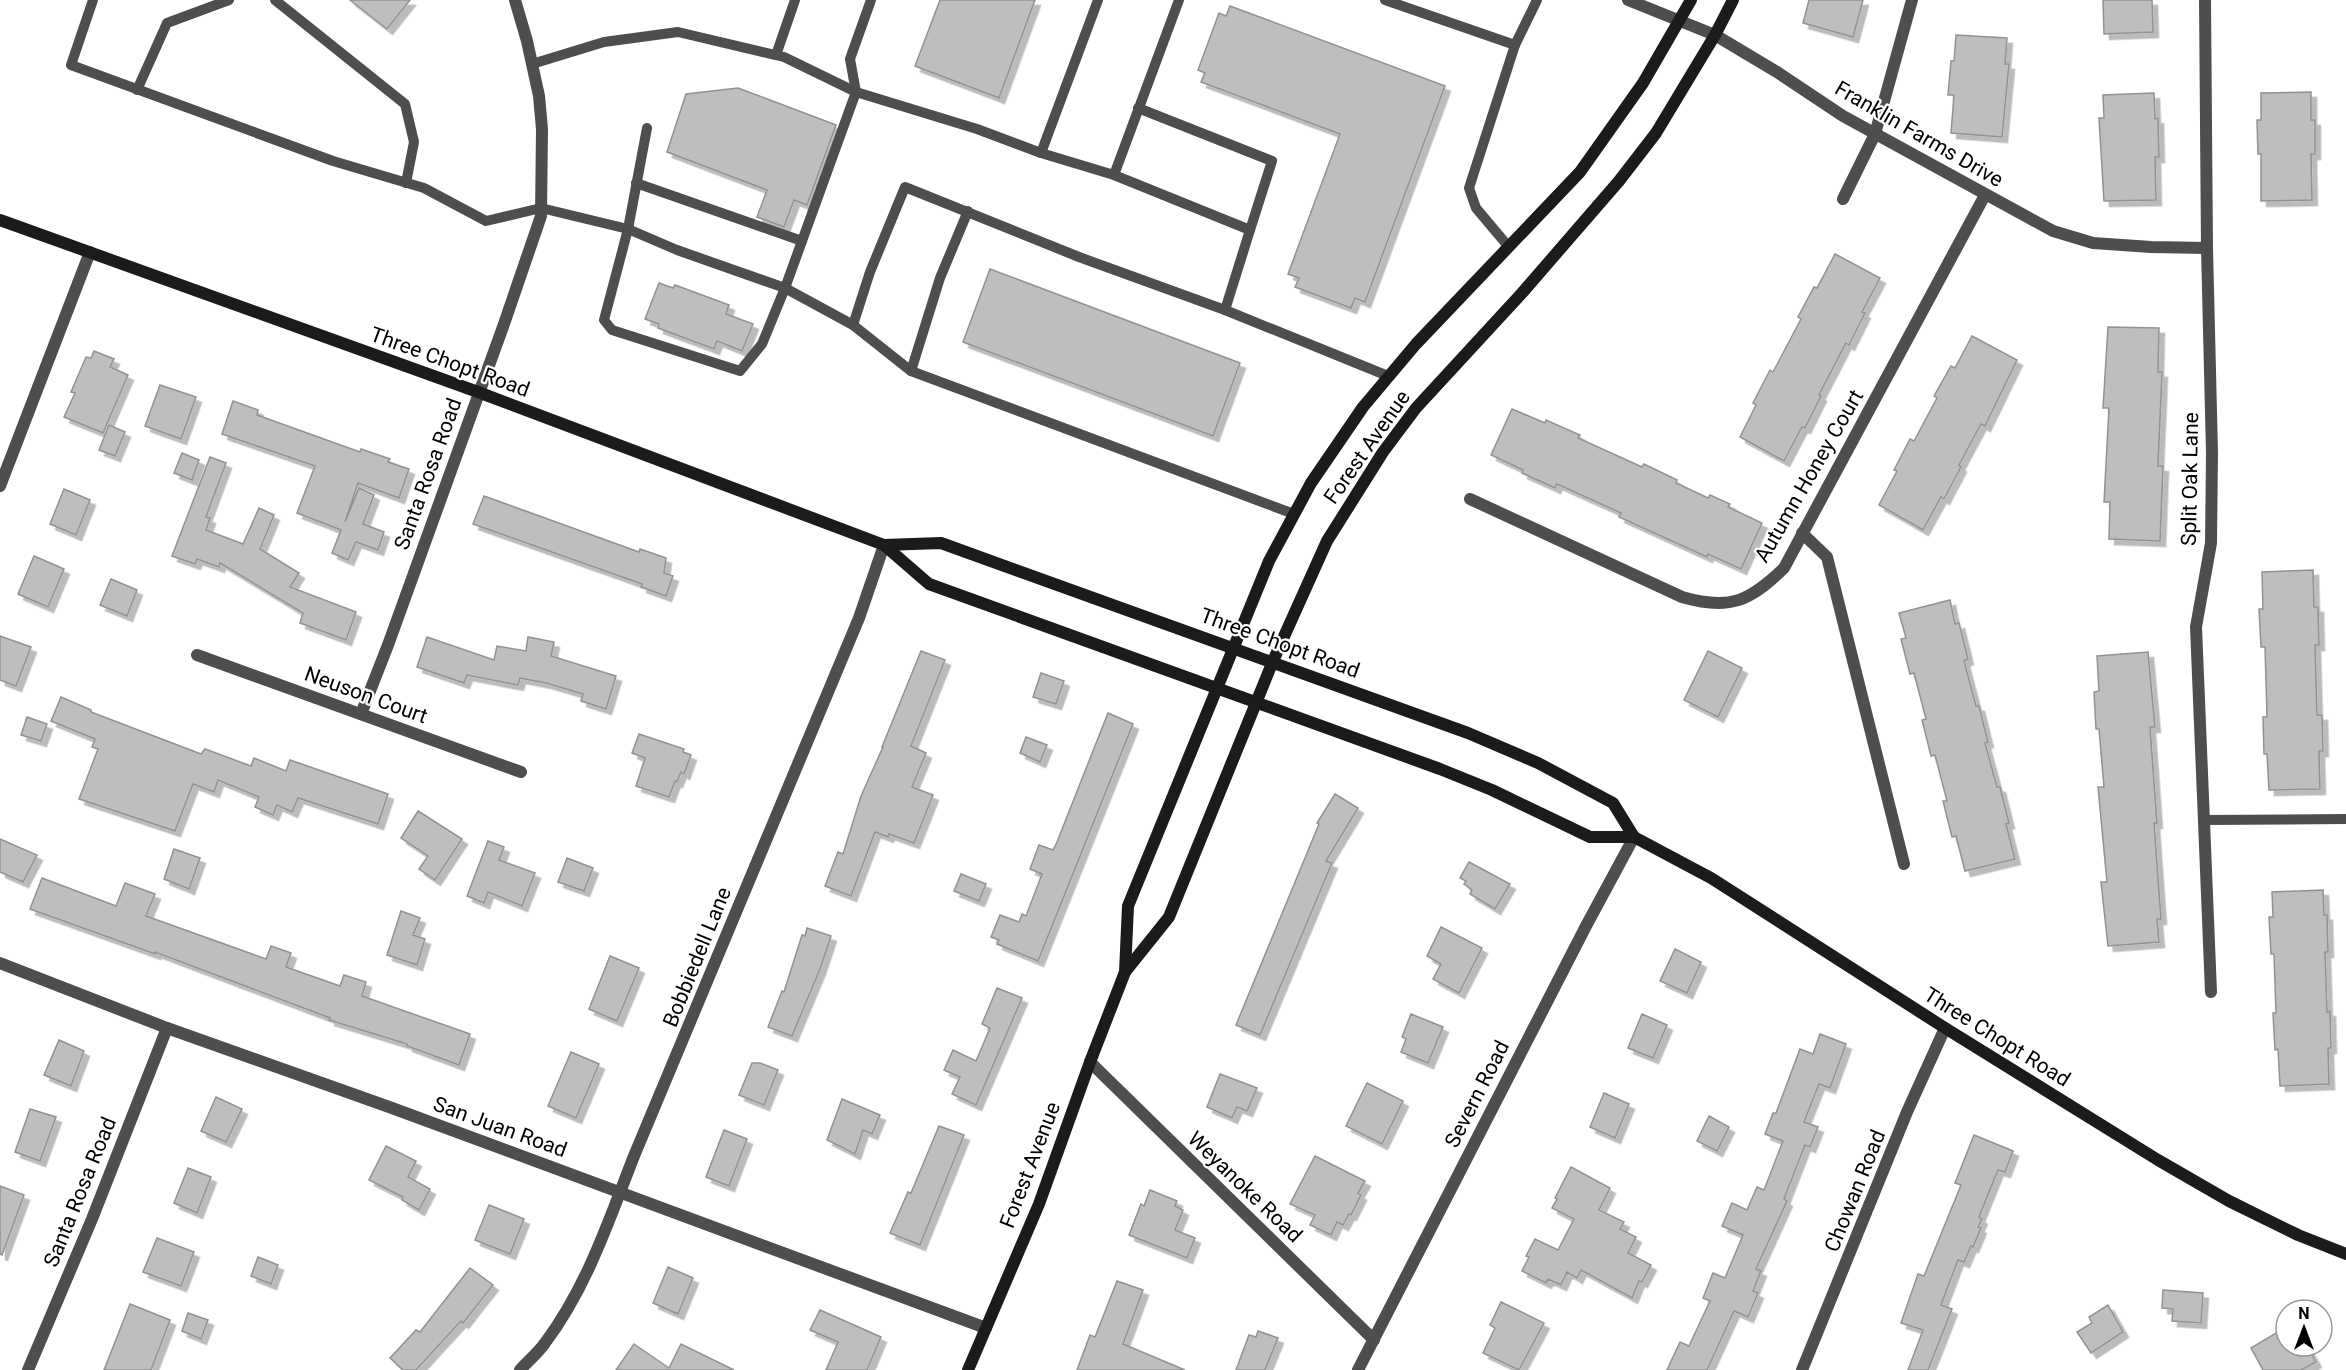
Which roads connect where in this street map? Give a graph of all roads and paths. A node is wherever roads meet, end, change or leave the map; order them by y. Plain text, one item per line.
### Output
1 (93, 0) edge
2 (229, 0) edge
3 (275, 0) edge
4 (515, 0) edge
5 (795, 0) edge
6 (871, 0) edge
7 (1098, 0) edge
8 (1179, 0) edge
9 (1385, 0) edge
10 (1537, 0) edge
11 (1628, 0) edge
12 (1691, 0) edge
13 (1733, 0) edge
14 (1912, 0) edge
15 (2205, 0) edge
16 (1680, 20) junction
17 (1715, 35) junction
18 (1515, 45) junction
19 (776, 55) junction
20 (532, 64) junction
21 (137, 90) junction
22 (856, 92) junction
23 (1138, 108) junction
24 (647, 128) dead end
25 (1875, 135) junction
26 (1041, 153) junction
27 (1114, 175) junction
28 (406, 183) junction
29 (636, 183) junction
30 (1985, 195) junction
31 (1843, 199) dead end
32 (541, 208) junction
33 (968, 211) junction
34 (0, 220) edge
35 (628, 229) junction
36 (1250, 230) junction
37 (802, 241) junction
38 (1508, 246) junction
39 (2207, 248) junction
40 (90, 252) junction
41 (785, 288) junction
42 (1225, 310) junction
43 (853, 325) junction
44 (911, 371) junction
45 (1388, 376) junction
46 (478, 393) junction
47 (0, 486) edge
48 (1470, 499) dead end
49 (1294, 514) junction
50 (1802, 533) junction
51 (884, 545) junction
52 (1234, 647) junction
53 (197, 655) dead end
54 (1273, 662) junction
55 (1218, 688) junction
56 (1257, 702) junction
57 (361, 714) junction
58 (521, 772) dead end
59 (2346, 819) edge
60 (2204, 820) junction
61 (1635, 837) junction
62 (1904, 864) dead end
63 (0, 963) edge
64 (1125, 972) junction
65 (2211, 992) dead end
66 (167, 1028) junction
67 (1945, 1028) junction
68 (1090, 1062) junction
69 (620, 1192) junction
70 (2346, 1254) edge
71 (986, 1328) junction
72 (1374, 1341) junction
73 (28, 1370) edge
74 (520, 1370) edge
75 (968, 1370) edge
76 (1358, 1370) edge
77 (1802, 1370) edge

1 - 21 lane
2 - 21 lane
3 - 28 lane
4 - 20 street, Santa Rosa Road
5 - 19 lane
6 - 22 lane
7 - 26 lane
8 - 23 lane
9 - 18 lane
10 - 18 lane
11 - 16 street, Franklin Farms Drive
12 - 16 main road, Forest Avenue
13 - 17 main road, Forest Avenue
14 - 25 street
15 - 39 street, Split Oak Lane
16 - 17 street, Franklin Farms Drive
16 - 38 main road, Forest Avenue
17 - 25 street, Franklin Farms Drive
17 - 54 main road, Forest Avenue
18 - 38 lane
19 - 20 lane
19 - 22 lane
20 - 32 street, Santa Rosa Road
21 - 28 lane
22 - 26 lane
22 - 37 lane
23 - 27 lane
23 - 36 lane
24 - 29 lane
25 - 30 street, Franklin Farms Drive
25 - 31 street
26 - 27 lane
27 - 36 lane
28 - 32 lane
29 - 35 lane
29 - 37 lane
30 - 39 street, Franklin Farms Drive
30 - 50 street, Autumn Honey Court
32 - 35 lane
32 - 46 street, Santa Rosa Road
33 - 42 lane
33 - 43 lane
33 - 44 lane
34 - 40 main road, Three Chopt Road
35 - 41 lane
35 - 41 lane
36 - 42 lane
37 - 41 lane
38 - 45 main road, Forest Avenue
39 - 60 street, Split Oak Lane
40 - 46 main road, Three Chopt Road
40 - 47 street
41 - 43 lane
42 - 45 lane
43 - 44 lane
44 - 49 lane
45 - 49 main road, Forest Avenue
46 - 51 main road, Three Chopt Road
46 - 57 street, Santa Rosa Road
48 - 50 street, Autumn Honey Court
49 - 52 main road, Forest Avenue
50 - 62 street
51 - 52 main road, Three Chopt Road
51 - 55 main road, Three Chopt Road
51 - 69 street, Bobbiedell Lane
52 - 54 main road, Three Chopt Road
52 - 55 main road, Forest Avenue
53 - 57 street, Neuson Court
54 - 56 main road, Forest Avenue
54 - 61 main road, Three Chopt Road
55 - 56 main road, Three Chopt Road
55 - 64 main road, Forest Avenue
56 - 61 main road, Three Chopt Road
56 - 64 main road, Forest Avenue
57 - 58 street, Neuson Court
59 - 60 lane
60 - 65 street, Split Oak Lane
61 - 67 main road, Three Chopt Road
61 - 72 street, Severn Road
63 - 66 street, San Juan Road
64 - 68 main road, Forest Avenue
66 - 69 street, San Juan Road
66 - 73 street, Santa Rosa Road
67 - 70 main road, Three Chopt Road
67 - 77 street, Chowan Road
68 - 71 main road, Forest Avenue
68 - 72 street, Weyanoke Road
69 - 71 street, San Juan Road
69 - 74 street, Bobbiedell Lane
71 - 75 main road, Forest Avenue
72 - 76 street, Severn Road

